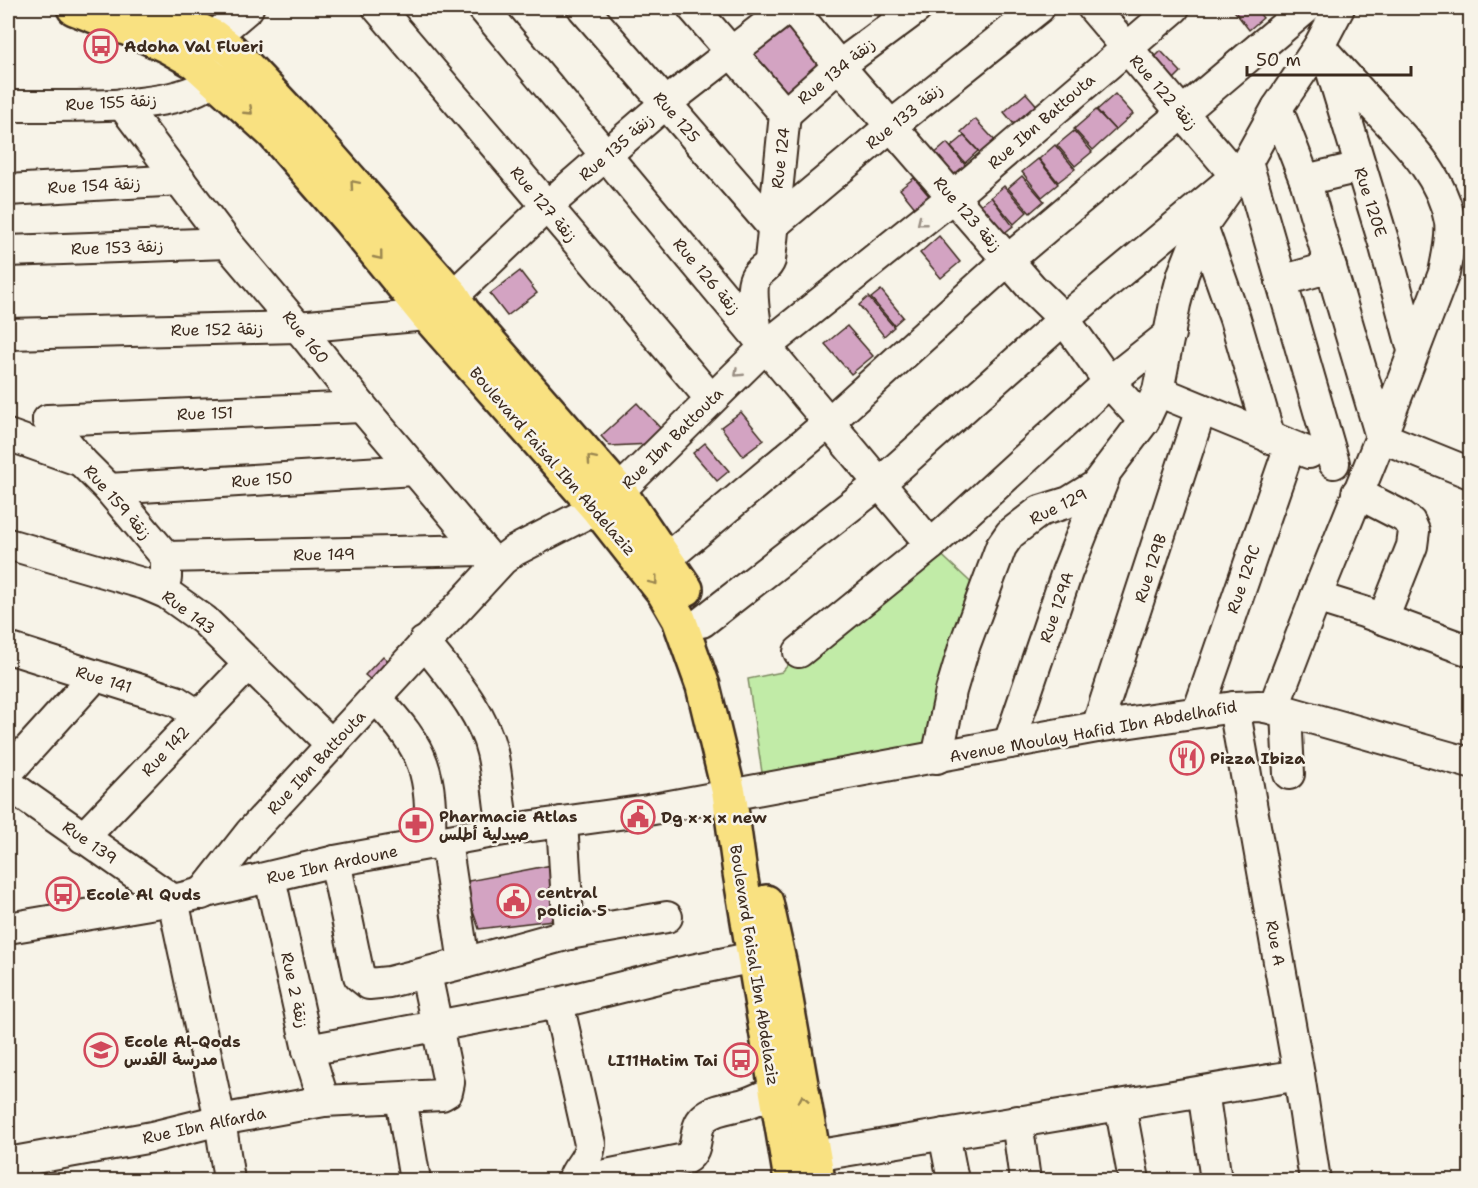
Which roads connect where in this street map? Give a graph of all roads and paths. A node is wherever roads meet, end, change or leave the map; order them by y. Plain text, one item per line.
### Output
1 (74, 8) edge
2 (248, 8) edge
3 (378, 8) edge
4 (483, 8) edge
5 (583, 8) edge
6 (693, 8) edge
7 (790, 8) edge
8 (917, 8) edge
9 (1038, 8) edge
10 (1093, 8) edge
11 (1174, 8) edge
12 (1306, 8) edge
13 (1339, 8) edge
14 (157, 9) edge
15 (226, 47) junction
16 (1126, 50) junction
17 (1323, 50) junction
18 (730, 51) junction
19 (189, 58) junction
20 (839, 66) junction
21 (214, 79) junction
22 (666, 103) junction
23 (122, 104) junction
24 (8, 106) edge
25 (1277, 108) junction
26 (1182, 112) junction
27 (785, 114) junction
28 (891, 126) junction
29 (606, 155) junction
30 (1360, 166) junction
31 (1241, 169) junction
32 (180, 180) junction
33 (1305, 180) junction
34 (8, 190) edge
35 (954, 196) junction
36 (546, 207) junction
37 (772, 226) junction
38 (1202, 226) junction
39 (226, 243) junction
40 (8, 250) edge
41 (1008, 260) junction
42 (1331, 267) junction
43 (1281, 281) junction
44 (458, 304) junction
45 (426, 314) junction
46 (1064, 319) junction
47 (298, 327) junction
48 (8, 334) edge
49 (1170, 334) junction
50 (762, 341) junction
51 (1413, 350) junction
52 (1109, 382) junction
53 (1158, 391) junction
54 (711, 399) junction
55 (362, 407) junction
56 (1201, 409) junction
57 (48, 420) joint
58 (1144, 421) junction
59 (828, 423) junction
60 (8, 435) edge
61 (1381, 437) junction
62 (1280, 442) junction
63 (81, 461) junction
64 (1334, 463) junction
65 (1469, 466) edge
66 (414, 470) junction
67 (1106, 473) junction
68 (880, 483) junction
69 (1360, 485) junction
70 (109, 489) junction
71 (608, 499) junction
72 (8, 544) edge
73 (931, 545) junction
74 (166, 557) junction
75 (489, 558) junction
76 (666, 559) junction
77 (166, 593) junction
78 (1316, 597) junction
79 (1383, 619) junction
80 (702, 622) junction
81 (424, 642) junction
82 (8, 648) edge
83 (1470, 651) edge
84 (799, 652) dead end
85 (248, 665) junction
86 (95, 676) junction
87 (376, 698) junction
88 (1233, 707) junction
89 (1279, 710) junction
90 (1198, 712) junction
91 (198, 715) junction
92 (1096, 727) junction
93 (1009, 743) junction
94 (332, 745) junction
95 (937, 758) junction
96 (1470, 763) edge
97 (8, 772) edge
98 (1289, 774) dead end
99 (8, 784) edge
100 (738, 792) junction
101 (562, 822) junction
102 (504, 830) junction
103 (83, 838) junction
104 (438, 843) junction
105 (335, 861) junction
106 (270, 878) junction
107 (201, 894) junction
108 (173, 900) junction
109 (667, 917) dead end
110 (8, 928) edge
111 (568, 934) junction
112 (754, 957) junction
113 (464, 963) junction
114 (426, 974) junction
115 (558, 1003) junction
116 (438, 1026) junction
117 (308, 1050) junction
118 (1299, 1075) junction
119 (775, 1091) junction
120 (1203, 1091) junction
121 (401, 1098) junction
122 (324, 1101) junction
123 (1120, 1105) junction
124 (220, 1120) junction
125 (1017, 1121) junction
126 (945, 1134) junction
127 (8, 1163) edge
128 (803, 1170) edge
129 (229, 1180) edge
130 (415, 1180) edge
131 (573, 1180) edge
132 (582, 1180) edge
133 (953, 1180) edge
134 (1025, 1180) edge
135 (1134, 1180) edge
136 (1216, 1180) edge
137 (1315, 1180) edge

1 - 19 main road, Boulevard Faisal Ibn Abdelaziz
2 - 15 street
3 - 36 street, Rue 127 زنقة
4 - 29 street, Rue 126 زنقة
5 - 22 street, Rue 125
6 - 18 street, Rue 124
7 - 18 street, Rue 135 زنقة
7 - 20 street, Rue 123 زنقة
8 - 20 street, Rue 134 زنقة
9 - 28 street, Rue 133 زنقة
10 - 16 street, Rue 122 زنقة
11 - 16 street, Rue Ibn Battouta
12 - 26 street
13 - 17 street, Rue 129
14 - 15 main road, Boulevard Faisal Ibn Abdelaziz
15 - 19 street
15 - 21 street, Rue 155 زنقة
44 -> 15 main road, Boulevard Faisal Ibn Abdelaziz
16 - 26 street, Rue 122 زنقة
16 - 35 street, Rue Ibn Battouta
17 - 25 street, Rue 129
17 - 30 street, Rue 120E
17 - 51 street
18 - 22 street, Rue 135 زنقة
18 - 27 street, Rue 124
19 - 21 main road, Boulevard Faisal Ibn Abdelaziz
20 - 27 street, Rue 134 زنقة
20 - 28 street, Rue 123 زنقة
21 - 23 street, Rue 155 زنقة
21 -> 45 main road, Boulevard Faisal Ibn Abdelaziz
22 - 29 street, Rue 135 زنقة
22 - 37 street, Rue 125
23 - 24 street, Rue 155 زنقة
23 - 32 street, Rue 160
25 - 31 street, Rue 129
25 - 33 street
26 - 31 street, Rue 122 زنقة
26 - 41 street
27 - 37 street, Rue 124
28 - 35 street, Rue 123 زنقة
28 - 37 street, Rue 133 زنقة
29 - 36 street, Rue 135 زنقة
29 - 50 street, Rue 126 زنقة
30 - 33 street
30 - 51 street, Rue 120E
31 - 38 street, Rue 129
31 - 43 street
31 - 46 street
32 - 34 street, Rue 154 زنقة
32 - 39 street, Rue 160
33 - 42 street
35 - 41 street, Rue 123 زنقة
35 -> 50 street, Rue Ibn Battouta
36 - 44 street, Rue 135 زنقة
36 - 54 street, Rue 127 زنقة
37 - 50 street, Rue 124
38 - 49 street, Rue 129
38 - 62 street
39 - 40 street, Rue 153 زنقة
39 - 47 street, Rue 160
41 - 46 street, Rue 123 زنقة
41 - 59 street
42 - 43 street
42 - 61 street
43 - 64 street
44 - 45 street, Rue 152 زنقة
71 -> 44 main road, Boulevard Faisal Ibn Abdelaziz
45 - 47 street, Rue 152 زنقة
45 - 71 main road, Boulevard Faisal Ibn Abdelaziz
46 - 52 street, Rue 123 زنقة
46 - 68 street
47 - 48 street, Rue 152 زنقة
47 - 55 street, Rue 160
49 - 52 street
49 - 53 street, Rue 129
50 -> 54 street, Rue Ibn Battouta
50 - 59 street, Rue 126 زنقة
51 - 61 street
52 - 58 street, Rue 123 زنقة
52 - 73 street
53 - 56 street
53 - 58 street, Rue 129
54 - 71 street, Rue Ibn Battouta
55 - 57 street, Rue 151
55 - 66 street, Rue 160
56 - 62 street
56 - 92 street, Rue 129B
57 - 63 street, Rue 159 زنقة
58 - 67 street, Rue 129
59 - 68 street, Rue 126 زنقة
59 - 76 street
60 - 63 street
61 - 65 street
61 - 69 street
62 - 64 street
62 - 90 street, Rue 129C
63 - 70 street, Rue 159 زنقة
64 - 69 street
66 - 70 street, Rue 150
66 - 75 street, Rue 160
67 - 93 street, Rue 129A
67 - 95 street, Rue 129
68 - 73 street, Rue 126 زنقة
68 - 80 street
69 - 78 street
69 - 79 street
70 - 74 street, Rue 159 زنقة
71 - 75 street, Rue Ibn Battouta
71 - 76 main road, Boulevard Faisal Ibn Abdelaziz
71 -> 100 main road, Boulevard Faisal Ibn Abdelaziz
72 - 77 street, Rue 143
73 - 84 street
74 - 75 street, Rue 149
74 - 77 street
75 - 81 street, Rue Ibn Battouta
76 - 80 main road, Boulevard Faisal Ibn Abdelaziz
77 - 85 street, Rue 143
78 - 79 street
78 - 89 street
79 - 83 street
80 - 100 main road, Boulevard Faisal Ibn Abdelaziz
81 - 87 street, Rue Ibn Battouta
81 - 102 street
82 - 86 street, Rue 141
85 - 91 street, Rue 142
85 - 94 street, Rue 143
86 - 91 street, Rue 141
86 - 97 street
87 - 94 street, Rue Ibn Battouta
87 - 104 street
88 - 89 street, Avenue Moulay Hafid Ibn Abdelhafid
88 - 90 street, Avenue Moulay Hafid Ibn Abdelhafid
88 - 118 street, Rue A
89 - 96 street, Avenue Moulay Hafid Ibn Abdelhafid
89 - 98 street
90 - 92 street, Avenue Moulay Hafid Ibn Abdelhafid
91 - 103 street, Rue 142
92 - 93 street, Avenue Moulay Hafid Ibn Abdelhafid
93 - 95 street, Avenue Moulay Hafid Ibn Abdelhafid
94 - 107 street, Rue Ibn Battouta
95 - 100 street, Avenue Moulay Hafid Ibn Abdelhafid
99 - 103 street, Rue 139
100 - 101 street, Rue Ibn Ardoune
100 - 112 main road, Boulevard Faisal Ibn Abdelaziz
128 -> 100 main road, Boulevard Faisal Ibn Abdelaziz
101 - 102 street, Rue Ibn Ardoune
101 - 111 street
102 - 104 street, Rue Ibn Ardoune
103 - 108 street, Rue 139
104 - 105 street, Rue Ibn Ardoune
104 - 113 street
105 - 106 street, Rue Ibn Ardoune
105 - 114 street
106 - 107 street, Rue Ibn Ardoune
106 - 117 street, Rue 2 زنقة
107 - 108 street, Rue Ibn Ardoune
108 - 110 street, Rue Ibn Ardoune
108 - 124 street
109 - 111 street
111 - 113 street
112 - 115 street
112 - 119 main road, Boulevard Faisal Ibn Abdelaziz
113 - 114 street
114 - 116 street
115 - 116 street
115 - 131 street
116 - 117 street
116 - 121 street, Rue Ibn Alfarda
117 - 122 street, Rue 2 زنقة
118 - 120 street
118 - 137 street, Rue A
119 - 128 main road, Boulevard Faisal Ibn Abdelaziz
119 - 132 street
120 - 123 street
120 - 136 street
121 - 122 street, Rue Ibn Alfarda
121 - 130 street
122 - 124 street, Rue Ibn Alfarda
123 - 125 street
123 - 135 street
124 - 127 street, Rue Ibn Alfarda
124 - 129 street
125 - 126 street
125 - 134 street
126 - 128 street
126 - 133 street

